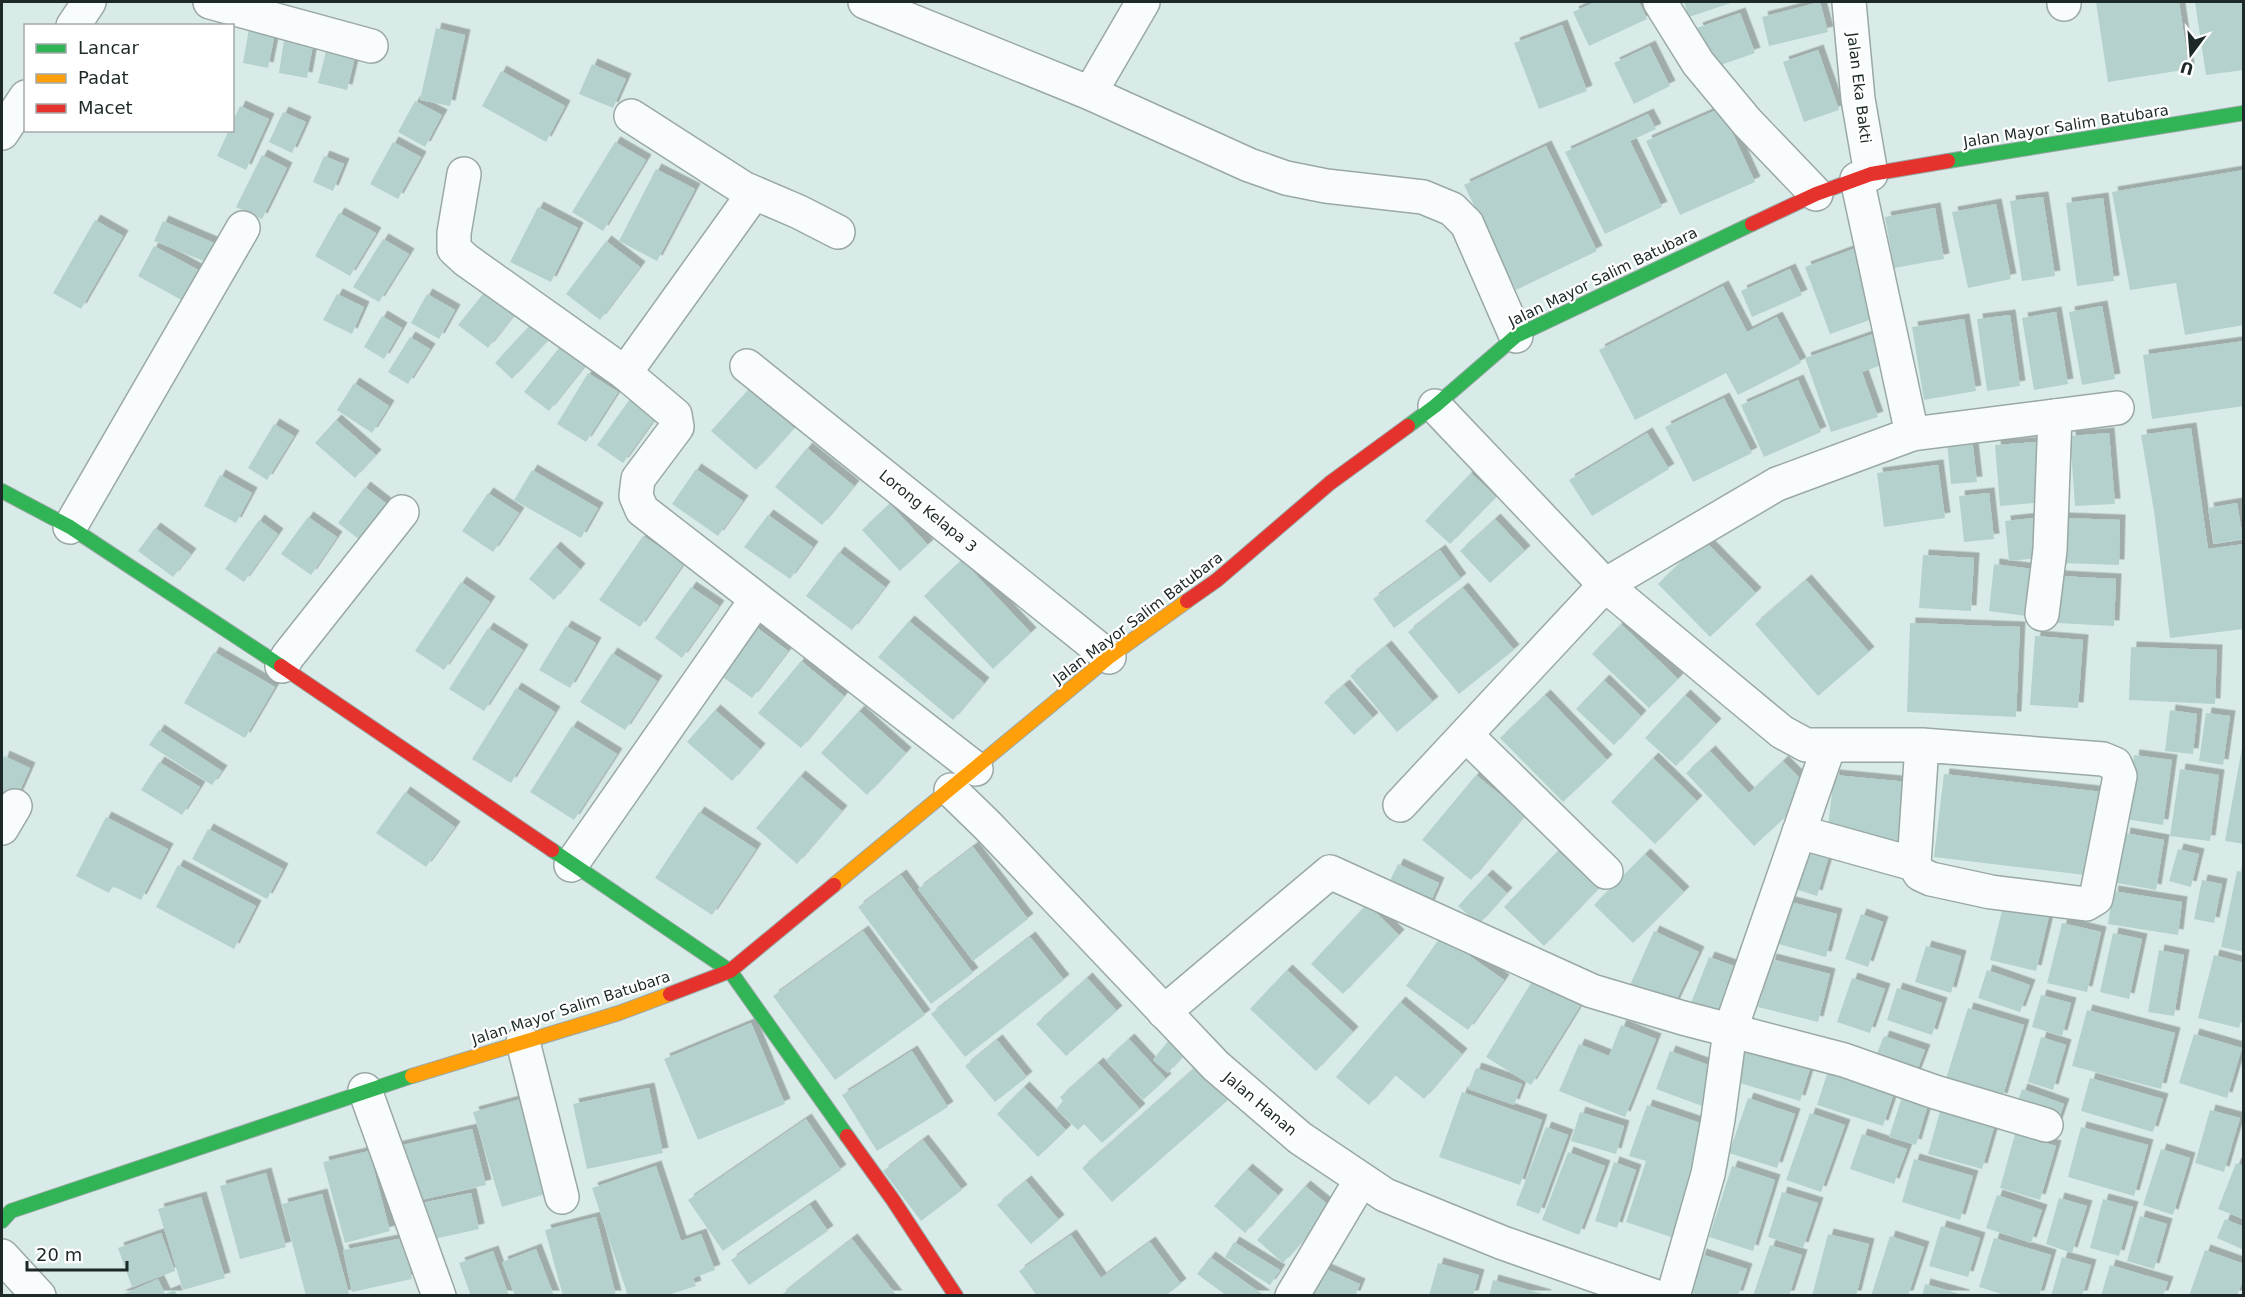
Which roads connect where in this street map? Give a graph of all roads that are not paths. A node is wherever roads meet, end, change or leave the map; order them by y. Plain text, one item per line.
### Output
1 (89, 2) edge
2 (210, 2) edge
3 (865, 2) edge
4 (1143, 2) edge
5 (1660, 2) edge
6 (1849, 2) edge
7 (74, 24) edge
8 (371, 46) dead end
9 (1090, 93) junction
10 (24, 100) edge
11 (2244, 113) edge
12 (630, 116) dead end
13 (2, 133) edge
14 (464, 174) dead end
15 (1864, 177) junction
16 (754, 193) junction
17 (1816, 194) junction
18 (243, 228) dead end
19 (838, 232) dead end
20 (1516, 336) junction
21 (747, 366) dead end
22 (625, 373) junction
23 (1435, 406) junction
24 (2117, 408) dead end
25 (2055, 416) junction
26 (1912, 434) junction
27 (2, 491) edge
28 (402, 512) dead end
29 (70, 527) junction
30 (1605, 585) junction
31 (756, 600) junction
32 (2042, 614) dead end
33 (1109, 657) junction
34 (282, 666) junction
35 (1466, 735) junction
36 (1922, 745) junction
37 (1829, 746) junction
38 (976, 769) junction
39 (951, 790) junction
40 (1400, 805) dead end
41 (1799, 832) junction
42 (1914, 864) junction
43 (571, 865) junction
44 (1606, 872) dead end
45 (730, 971) junction
46 (1164, 1012) junction
47 (1730, 1030) junction
48 (523, 1042) junction
49 (365, 1090) junction
50 (2046, 1125) dead end
51 (1361, 1180) junction
52 (562, 1197) dead end
53 (6, 1211) edge
54 (2, 1256) edge
55 (39, 1296) edge
56 (439, 1296) edge
57 (956, 1296) edge
58 (1293, 1296) edge
59 (1654, 1296) edge
60 (1673, 1296) edge

1 - 7 street
2 - 8 street
3 - 9 street
4 - 9 street
5 - 17 street
6 - 15 street, Jalan Eka Bakti
9 - 20 street
10 - 13 street
11 - 15 street, Jalan Mayor Salim Batubara
12 - 16 street
14 - 22 street
15 - 17 street, Jalan Mayor Salim Batubara
15 - 26 street, Jalan Eka Bakti
16 - 19 street
16 - 22 street
17 - 20 street, Jalan Mayor Salim Batubara
18 - 29 street
20 - 23 street, Jalan Mayor Salim Batubara
21 - 33 street, Lorong Kelapa 3
22 - 31 street
23 - 30 street
23 - 33 street, Jalan Mayor Salim Batubara
24 - 25 street
25 - 26 street
25 - 32 street
26 - 30 street
27 - 29 street
28 - 34 street
29 - 34 street
30 - 35 street
30 - 37 street
31 - 38 street
31 - 43 street
33 - 38 street, Jalan Mayor Salim Batubara
34 - 43 street
35 - 40 street
35 - 44 street
36 - 37 street
36 - 42 street
36 - 42 street
37 - 41 street
38 - 39 street, Jalan Mayor Salim Batubara
39 - 45 street, Jalan Mayor Salim Batubara
39 - 46 street, Jalan Hanan
41 - 42 street
41 - 47 street
43 - 45 street
45 - 48 street, Jalan Mayor Salim Batubara
45 - 57 street
46 - 47 street
46 - 51 street, Jalan Hanan
47 - 50 street
47 - 60 street
48 - 49 street, Jalan Mayor Salim Batubara
48 - 52 street
49 - 53 street, Jalan Mayor Salim Batubara
49 - 56 street
51 - 58 street
51 - 59 street, Jalan Hanan
54 - 55 street

